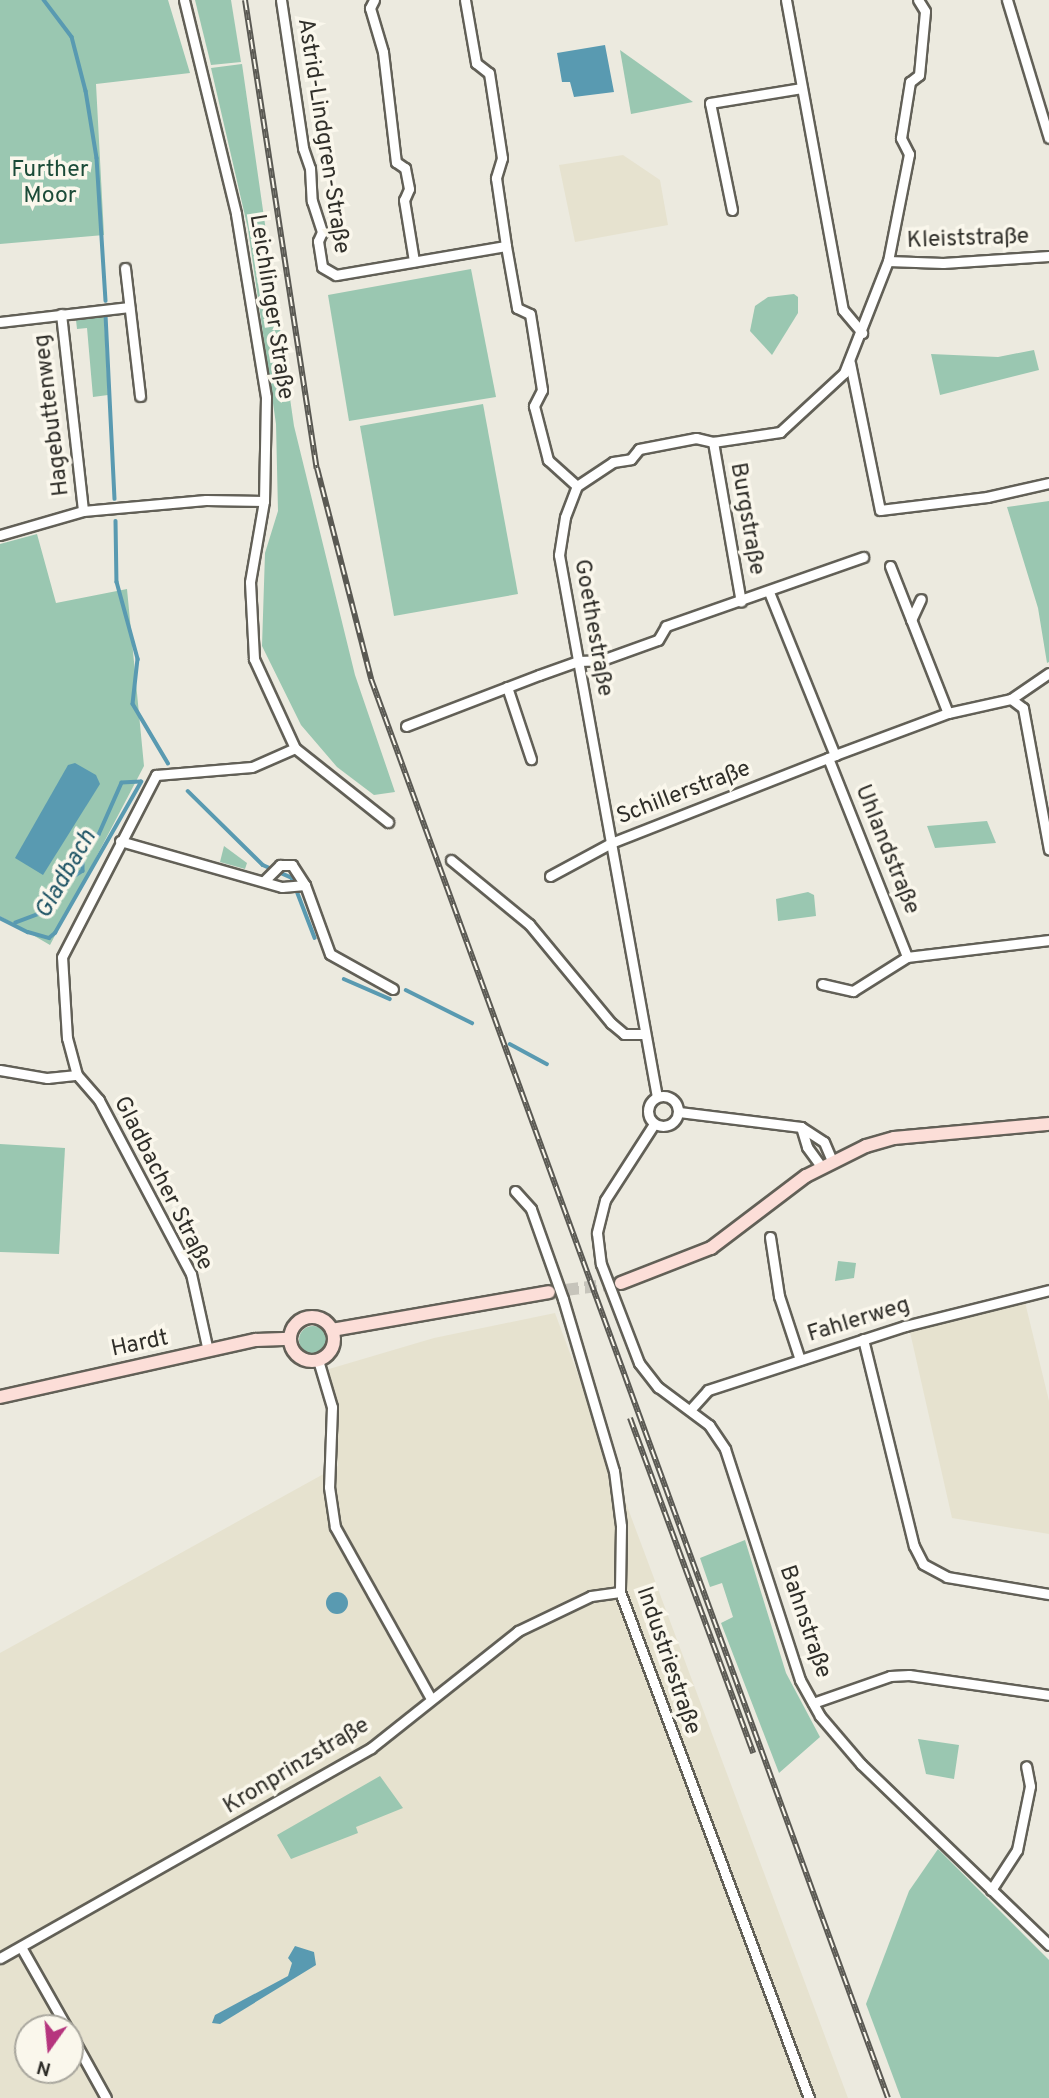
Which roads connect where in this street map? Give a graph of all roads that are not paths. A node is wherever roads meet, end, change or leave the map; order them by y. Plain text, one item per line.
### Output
1 (184, 0) edge
2 (281, 0) edge
3 (374, 0) edge
4 (465, 0) edge
5 (786, 0) edge
6 (918, 0) edge
7 (1007, 0) edge
8 (802, 88) junction
9 (1049, 138) edge
10 (732, 210) dead end
11 (506, 246) junction
12 (1049, 256) edge
13 (414, 261) junction
14 (888, 261) junction
15 (125, 268) dead end
16 (129, 307) junction
17 (61, 314) junction
18 (0, 322) edge
19 (862, 332) junction
20 (850, 363) junction
21 (140, 396) dead end
22 (713, 442) junction
23 (1049, 483) edge
24 (577, 486) junction
25 (264, 501) junction
26 (83, 511) junction
27 (0, 535) edge
28 (863, 557) dead end
29 (890, 566) dead end
30 (769, 592) junction
31 (921, 599) dead end
32 (741, 602) junction
33 (911, 620) junction
34 (578, 661) junction
35 (1049, 673) edge
36 (506, 687) junction
37 (1011, 699) junction
38 (948, 713) junction
39 (406, 726) dead end
40 (295, 748) junction
41 (831, 757) junction
42 (531, 759) dead end
43 (1046, 813) edge
44 (388, 822) dead end
45 (120, 841) junction
46 (611, 843) junction
47 (1049, 850) edge
48 (451, 860) dead end
49 (551, 876) dead end
50 (264, 881) junction
51 (306, 885) junction
52 (1049, 940) edge
53 (907, 957) junction
54 (822, 984) dead end
55 (393, 989) dead end
56 (645, 1034) junction
57 (0, 1070) edge
58 (77, 1075) junction
59 (657, 1097) junction
60 (679, 1112) junction
61 (654, 1124) junction
62 (1049, 1124) edge
63 (801, 1127) junction
64 (827, 1164) junction
65 (514, 1191) dead end
66 (770, 1237) dead end
67 (621, 1283) tunnel mouth
68 (1049, 1290) edge
69 (549, 1292) tunnel mouth
70 (332, 1330) junction
71 (290, 1339) junction
72 (863, 1339) junction
73 (208, 1351) junction
74 (318, 1360) junction
75 (800, 1360) junction
76 (0, 1397) edge
77 (690, 1410) junction
78 (620, 1592) junction
79 (1049, 1594) edge
80 (1049, 1695) edge
81 (431, 1699) junction
82 (813, 1703) junction
83 (1026, 1766) dead end
84 (990, 1890) junction
85 (1049, 1945) edge
86 (21, 1947) junction
87 (0, 1958) edge
88 (59, 2014) edge
89 (84, 2058) edge
90 (106, 2098) edge
91 (808, 2098) edge

1 - 25 street, Leichlinger Straße
2 - 13 street, Astrid-Lindgren-Straße
3 - 13 street
4 - 11 street
5 - 8 street
6 - 14 street
7 - 9 street
8 - 10 street
8 - 19 street
11 - 13 street, Astrid-Lindgren-Straße
11 - 24 street
12 - 14 street, Kleiststraße
14 - 19 street
15 - 16 street
16 - 17 street, Hagebuttenweg
16 - 21 street
17 - 18 street, Hagebuttenweg
17 - 26 street, Hagebuttenweg
19 - 20 street
20 - 22 street
20 - 23 street
22 - 24 street
22 - 32 street, Burgstraße
24 - 34 street, Goethestraße
25 - 26 street
25 - 40 street, Leichlinger Straße
26 - 27 street
28 - 30 street, Burgstraße
29 - 33 street
30 - 32 street, Burgstraße
30 - 41 street
31 - 33 street
32 - 34 street, Burgstraße
33 - 38 street
34 - 36 street, Burgstraße
34 - 46 street, Goethestraße
35 - 37 street
36 - 39 street, Burgstraße
36 - 42 street
37 - 38 street, Schillerstraße
37 - 43 street
38 - 41 street, Schillerstraße
40 - 44 street, Leichlinger Straße
40 - 45 street
41 - 46 street, Schillerstraße
41 - 53 street, Uhlandstraße
43 - 47 street
45 - 50 street
45 - 58 street
46 - 49 street, Schillerstraße
46 - 56 street
48 - 56 street
50 - 51 street
50 - 51 street
51 - 55 street
52 - 53 street
53 - 54 street
56 - 59 street
57 - 58 street
58 - 73 street, Gladbacher Straße
59 - 60 street
59 - 61 street
60 - 61 street
60 - 63 street
61 - 77 street, Bahnstraße
62 - 64 main road
63 - 64 street
63 - 64 street
64 - 67 main road
65 - 78 street, Industriestraße
66 - 75 street
68 - 72 street, Fahlerweg
69 - 70 main road
70 - 71 main road
70 - 74 main road
71 - 73 main road, Hardt
71 - 74 main road
72 - 75 street, Fahlerweg
72 - 79 street
73 - 76 main road, Hardt
74 - 81 street
75 - 77 street, Fahlerweg
77 - 82 street, Bahnstraße
78 - 81 street, Kronprinzstraße
78 - 91 street, Industriestraße
80 - 82 street
81 - 86 street, Kronprinzstraße
82 - 84 street, Bahnstraße
83 - 84 street
84 - 85 street, Bahnstraße
86 - 87 street, Kronprinzstraße
86 - 88 street
89 - 90 street

